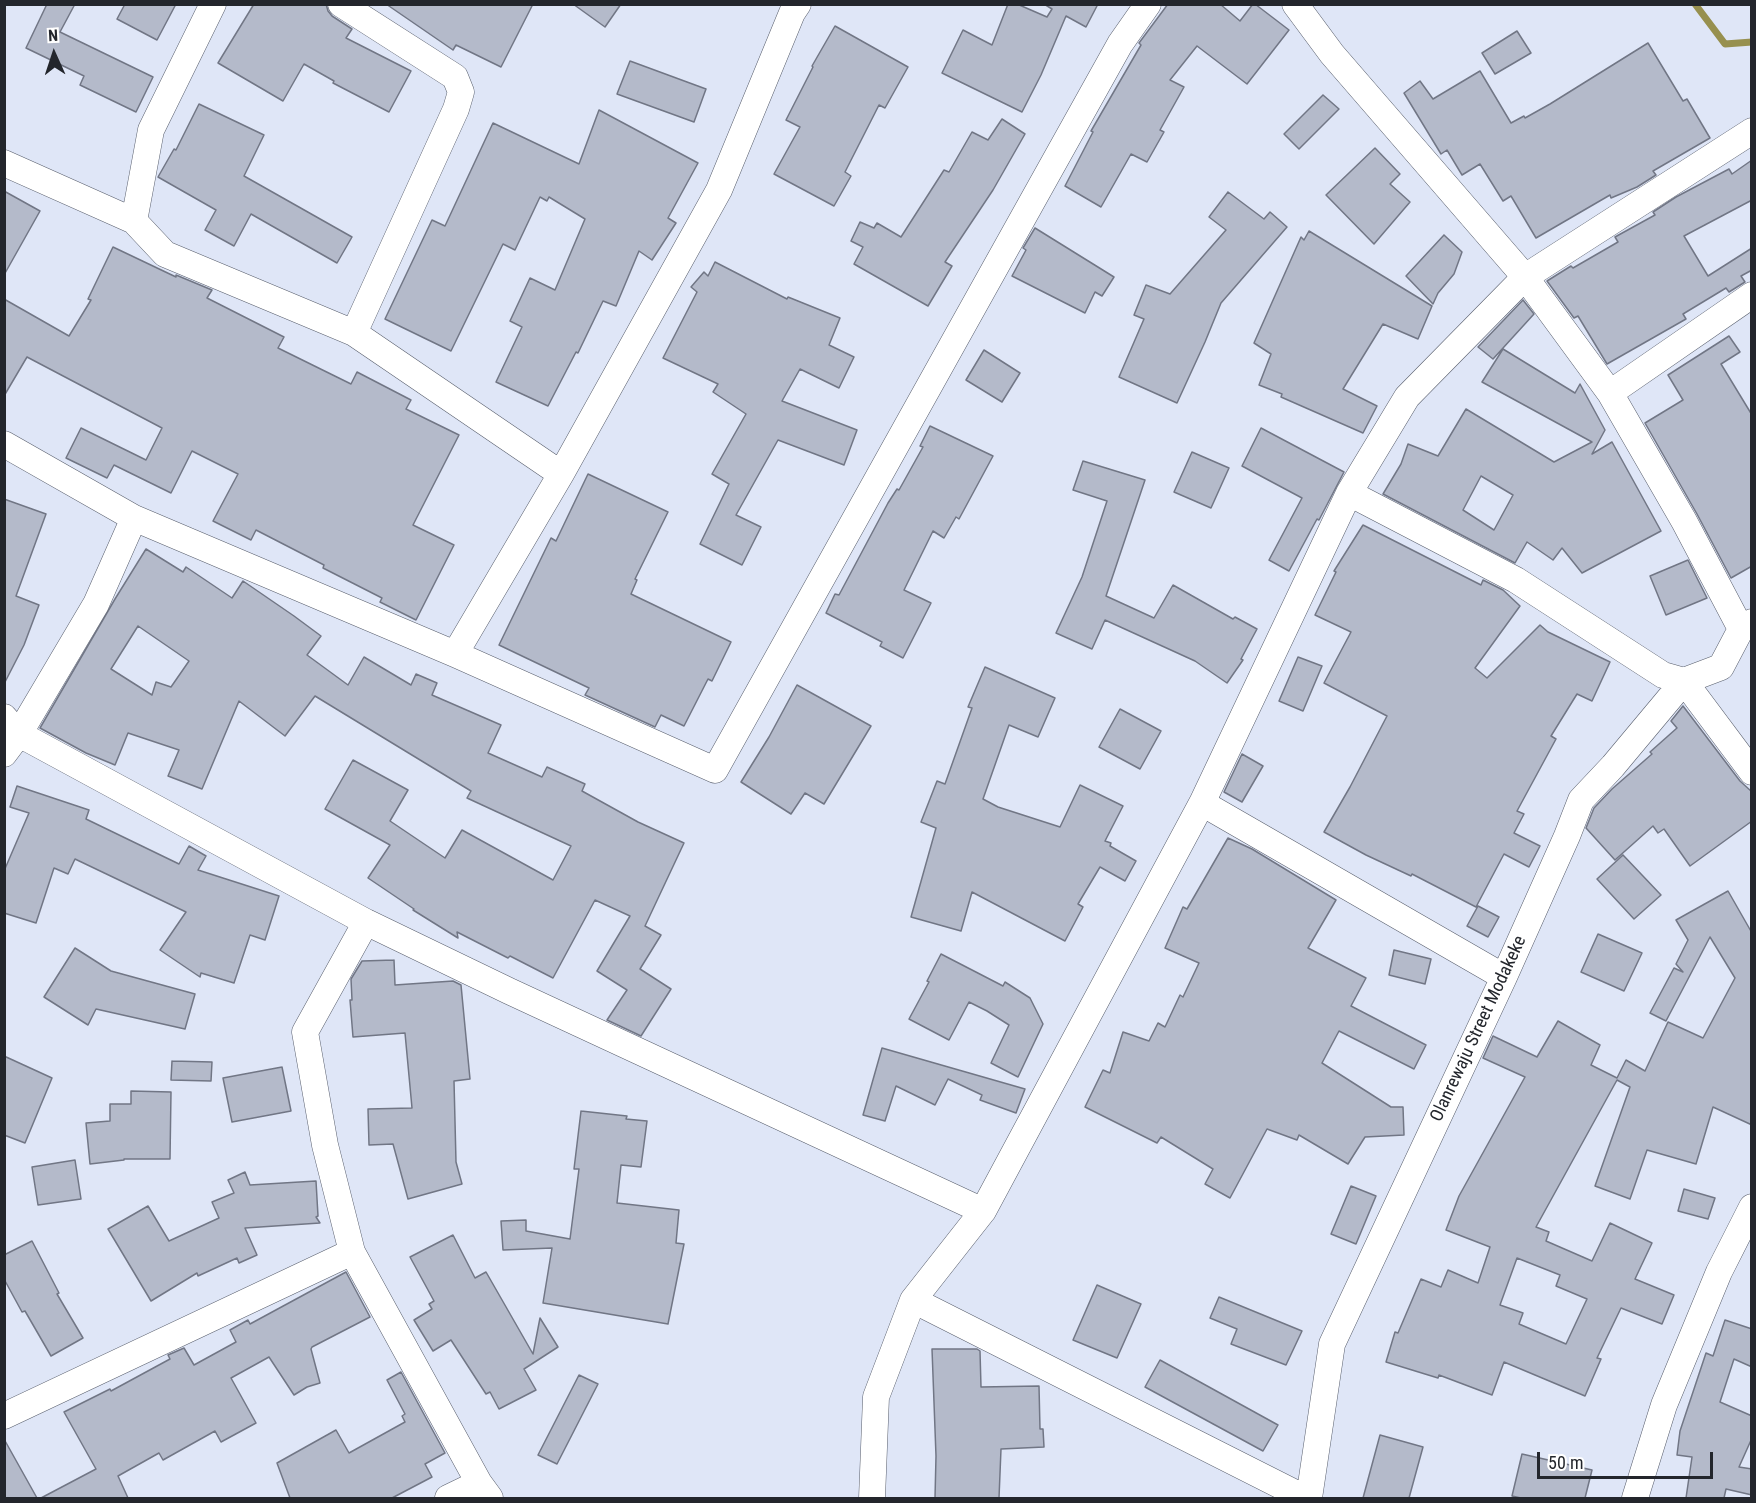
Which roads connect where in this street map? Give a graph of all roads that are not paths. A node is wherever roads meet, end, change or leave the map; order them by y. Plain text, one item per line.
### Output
1 (213, 4) edge
2 (340, 4) edge
3 (1148, 4) edge
4 (1295, 4) edge
5 (788, 7) edge
6 (1752, 131) edge
7 (4, 163) edge
8 (134, 221) junction
9 (1525, 278) junction
10 (1752, 295) edge
11 (354, 333) junction
12 (1610, 393) junction
13 (4, 444) edge
14 (561, 474) junction
15 (1349, 493) junction
16 (134, 518) junction
17 (1747, 625) edge
18 (455, 654) junction
19 (1684, 681) junction
20 (9, 735) edge
21 (1752, 772) edge
22 (1202, 803) junction
23 (366, 922) junction
24 (1504, 977) junction
25 (1752, 1207) edge
26 (983, 1211) junction
27 (352, 1252) junction
28 (913, 1300) junction
29 (4, 1416) edge
30 (484, 1491) edge
31 (448, 1498) edge
32 (872, 1498) edge
33 (1307, 1498) edge
34 (1635, 1498) edge

1 - 8 street
2 - 11 street
3 - 18 street
4 - 9 street
5 - 14 street
6 - 9 street
7 - 8 street
8 - 11 street
9 - 12 street
9 - 15 street
10 - 12 street
11 - 14 street
12 - 17 street
13 - 16 street
14 - 18 street
15 - 19 street
15 - 22 street
16 - 18 street
16 - 20 street
17 - 19 street, Olanrewaju Street Modakeke
19 - 21 street
19 - 24 street, Olanrewaju Street Modakeke
20 - 23 street
22 - 24 street
22 - 26 street
23 - 26 street
23 - 27 street
24 - 33 street, Olanrewaju Street Modakeke
25 - 34 street
26 - 28 street
27 - 29 street
27 - 30 street
28 - 32 street
28 - 33 street
30 - 31 street

